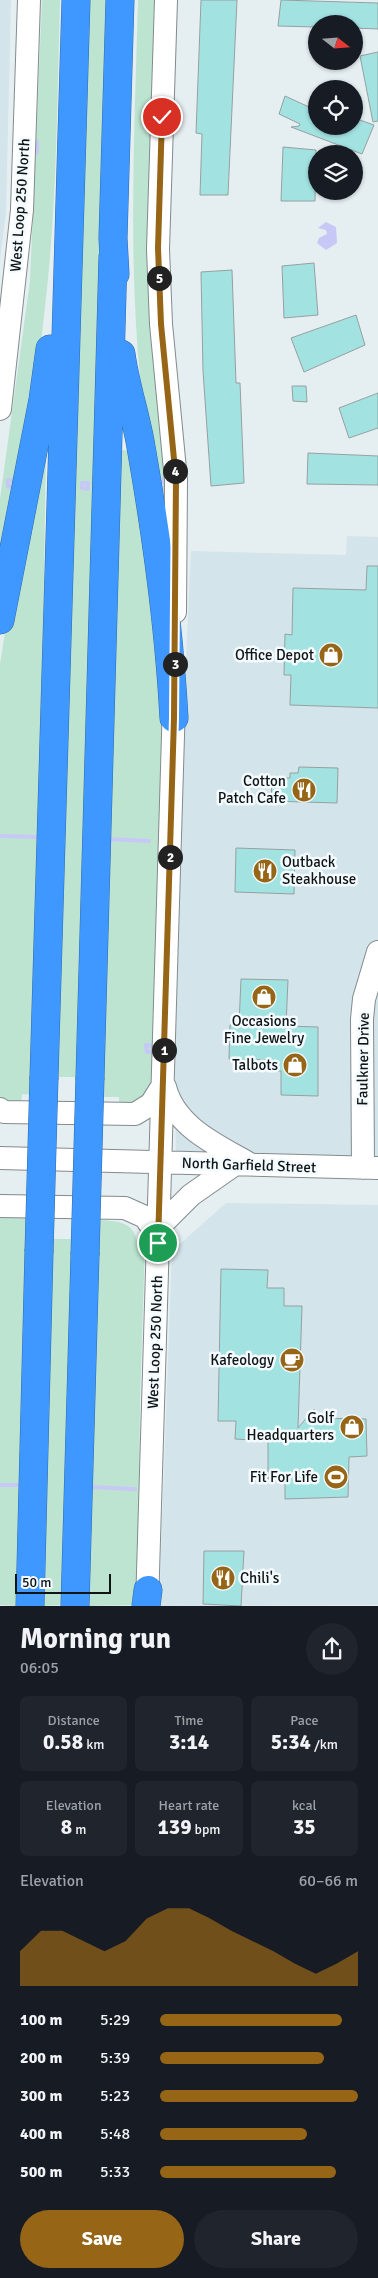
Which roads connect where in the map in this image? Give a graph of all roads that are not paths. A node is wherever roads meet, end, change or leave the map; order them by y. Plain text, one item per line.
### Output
1 (28, 0) edge
2 (76, 0) edge
3 (120, 0) edge
4 (166, 0) edge
5 (70, 164) junction
6 (113, 257) junction
7 (0, 409) edge
8 (0, 620) edge
9 (174, 718) junction
10 (378, 952) edge
11 (163, 1080) junction
12 (0, 1109) edge
13 (0, 1158) edge
14 (161, 1162) junction
15 (243, 1165) junction
16 (370, 1168) edge
17 (0, 1206) edge
18 (158, 1235) junction
19 (147, 1600) edge
20 (30, 1606) edge
21 (75, 1606) edge

1 - 7 main road, West Loop 250 North
2 - 5 highway
3 - 6 highway
4 - 9 main road, West Loop 250 North
5 - 8 highway
5 - 20 highway, bridge
6 - 9 highway
6 - 21 highway, bridge
9 - 11 main road, West Loop 250 North
10 - 16 main road, Faulkner Drive
11 - 12 main road
11 - 14 main road, West Loop 250 North
11 - 15 main road
13 - 14 main road, North Garfield Street
14 - 15 main road, North Garfield Street
14 - 18 main road, West Loop 250 North
15 - 16 main road, North Garfield Street
15 - 18 main road
17 - 18 main road
18 - 19 main road, West Loop 250 North

